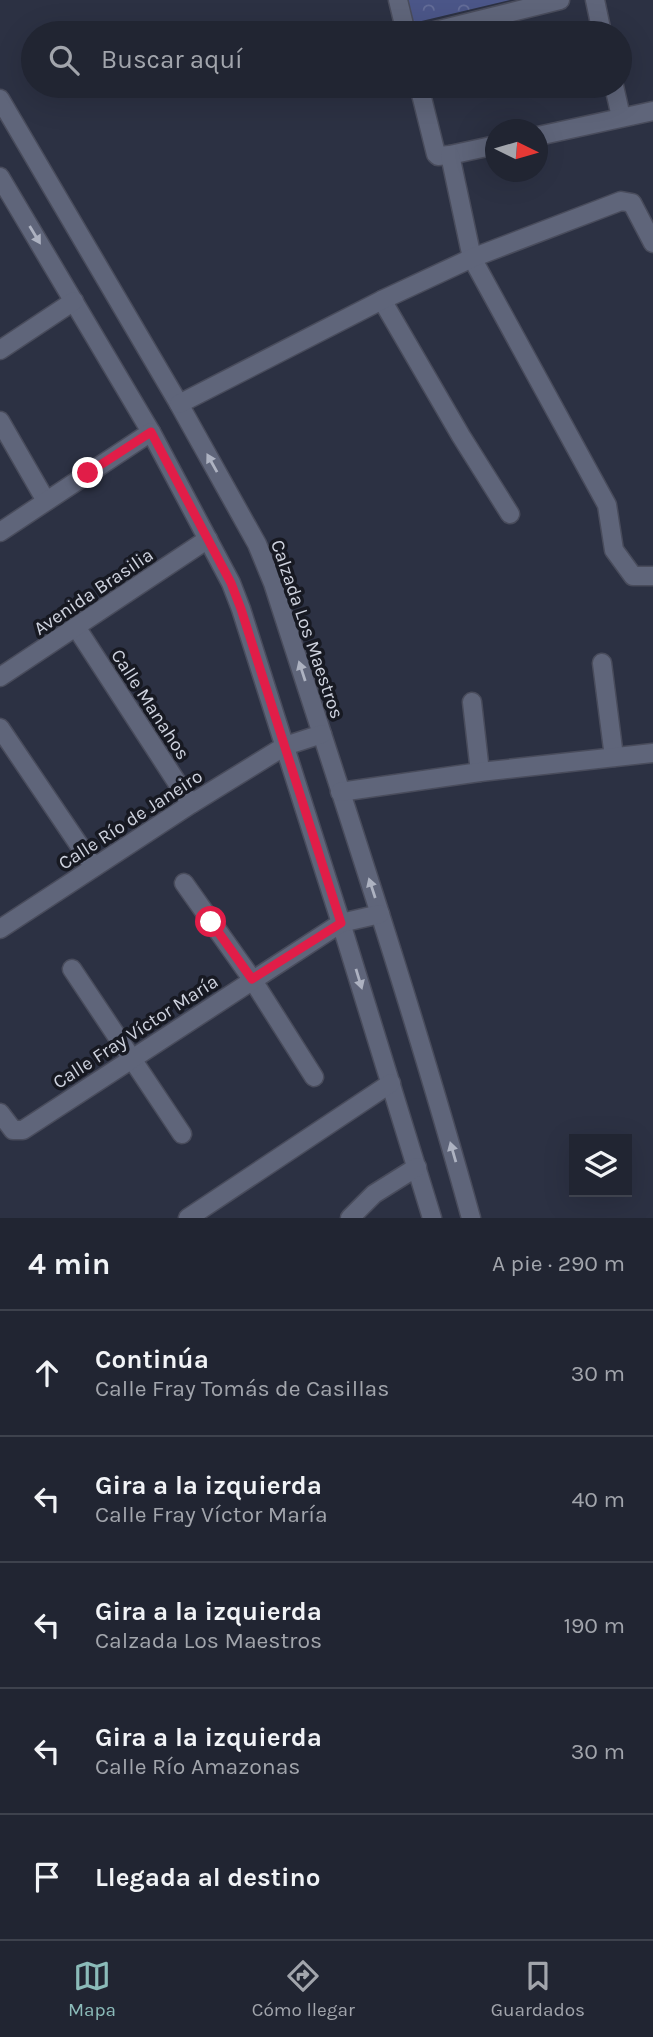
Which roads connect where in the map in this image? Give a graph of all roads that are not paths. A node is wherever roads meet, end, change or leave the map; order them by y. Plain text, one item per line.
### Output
1 (398, 0) edge
2 (560, 0) edge
3 (595, 0) edge
4 (403, 21) edge
5 (475, 21) edge
6 (600, 21) edge
7 (422, 98) edge
8 (617, 98) edge
9 (0, 99) edge
10 (653, 111) edge
11 (621, 117) junction
12 (548, 134) edge
13 (485, 147) edge
14 (444, 155) junction
15 (0, 177) edge
16 (653, 243) edge
17 (472, 258) junction
18 (382, 300) junction
19 (74, 301) junction
20 (0, 350) edge
21 (179, 404) junction
22 (0, 421) edge
23 (151, 432) junction
24 (46, 501) junction
25 (510, 514) dead end
26 (0, 531) edge
27 (208, 539) junction
28 (653, 576) edge
29 (76, 627) junction
30 (602, 663) dead end
31 (0, 677) edge
32 (472, 702) dead end
33 (0, 728) edge
34 (322, 734) junction
35 (285, 746) junction
36 (653, 752) edge
37 (614, 757) junction
38 (480, 772) junction
39 (340, 792) junction
40 (191, 804) junction
41 (94, 867) junction
42 (184, 883) dead end
43 (380, 914) junction
44 (341, 923) junction
45 (0, 929) edge
46 (72, 970) dead end
47 (252, 979) junction
48 (131, 1060) junction
49 (314, 1077) dead end
50 (391, 1083) junction
51 (0, 1113) edge
52 (182, 1134) dead end
53 (417, 1167) junction
54 (188, 1218) edge
55 (350, 1218) edge
56 (432, 1218) edge
57 (471, 1218) edge

1 - 4 street
2 - 5 street
3 - 6 street
7 - 14 street
8 - 11 street
9 - 21 street, Calzada Los Maestros
10 - 11 street
11 - 12 street
13 - 14 street
14 - 17 street
15 -> 19 street
16 - 17 street
17 - 18 street
17 - 28 street
18 - 21 street
18 - 25 street
19 - 20 street
19 - 23 street
34 -> 21 street, Calzada Los Maestros
22 - 24 street
23 - 24 street
23 - 27 street
24 - 26 street
27 - 29 street, Avenida Brasilia
27 - 35 street
29 - 31 street, Avenida Brasilia
29 - 40 street, Calle Manahos
30 - 37 street
32 - 38 street
33 - 41 street
34 - 35 street, Calle Río de Janeiro
34 - 39 street, Calzada Los Maestros
35 - 40 street, Calle Río de Janeiro
35 - 44 street
36 - 37 street
37 - 38 street
38 - 39 street
43 -> 39 street, Calzada Los Maestros
40 - 41 street, Calle Río de Janeiro
41 - 45 street, Calle Río de Janeiro
42 - 47 street
43 - 44 street, Calle Fray Víctor María
57 -> 43 street, Calzada Los Maestros
44 - 47 street, Calle Fray Víctor María
44 -> 50 street
46 - 48 street
47 - 48 street, Calle Fray Víctor María
47 - 49 street
48 - 51 street, Calle Fray Víctor María
48 - 52 street
50 - 53 street
50 - 54 street
53 - 55 street
53 - 56 street

